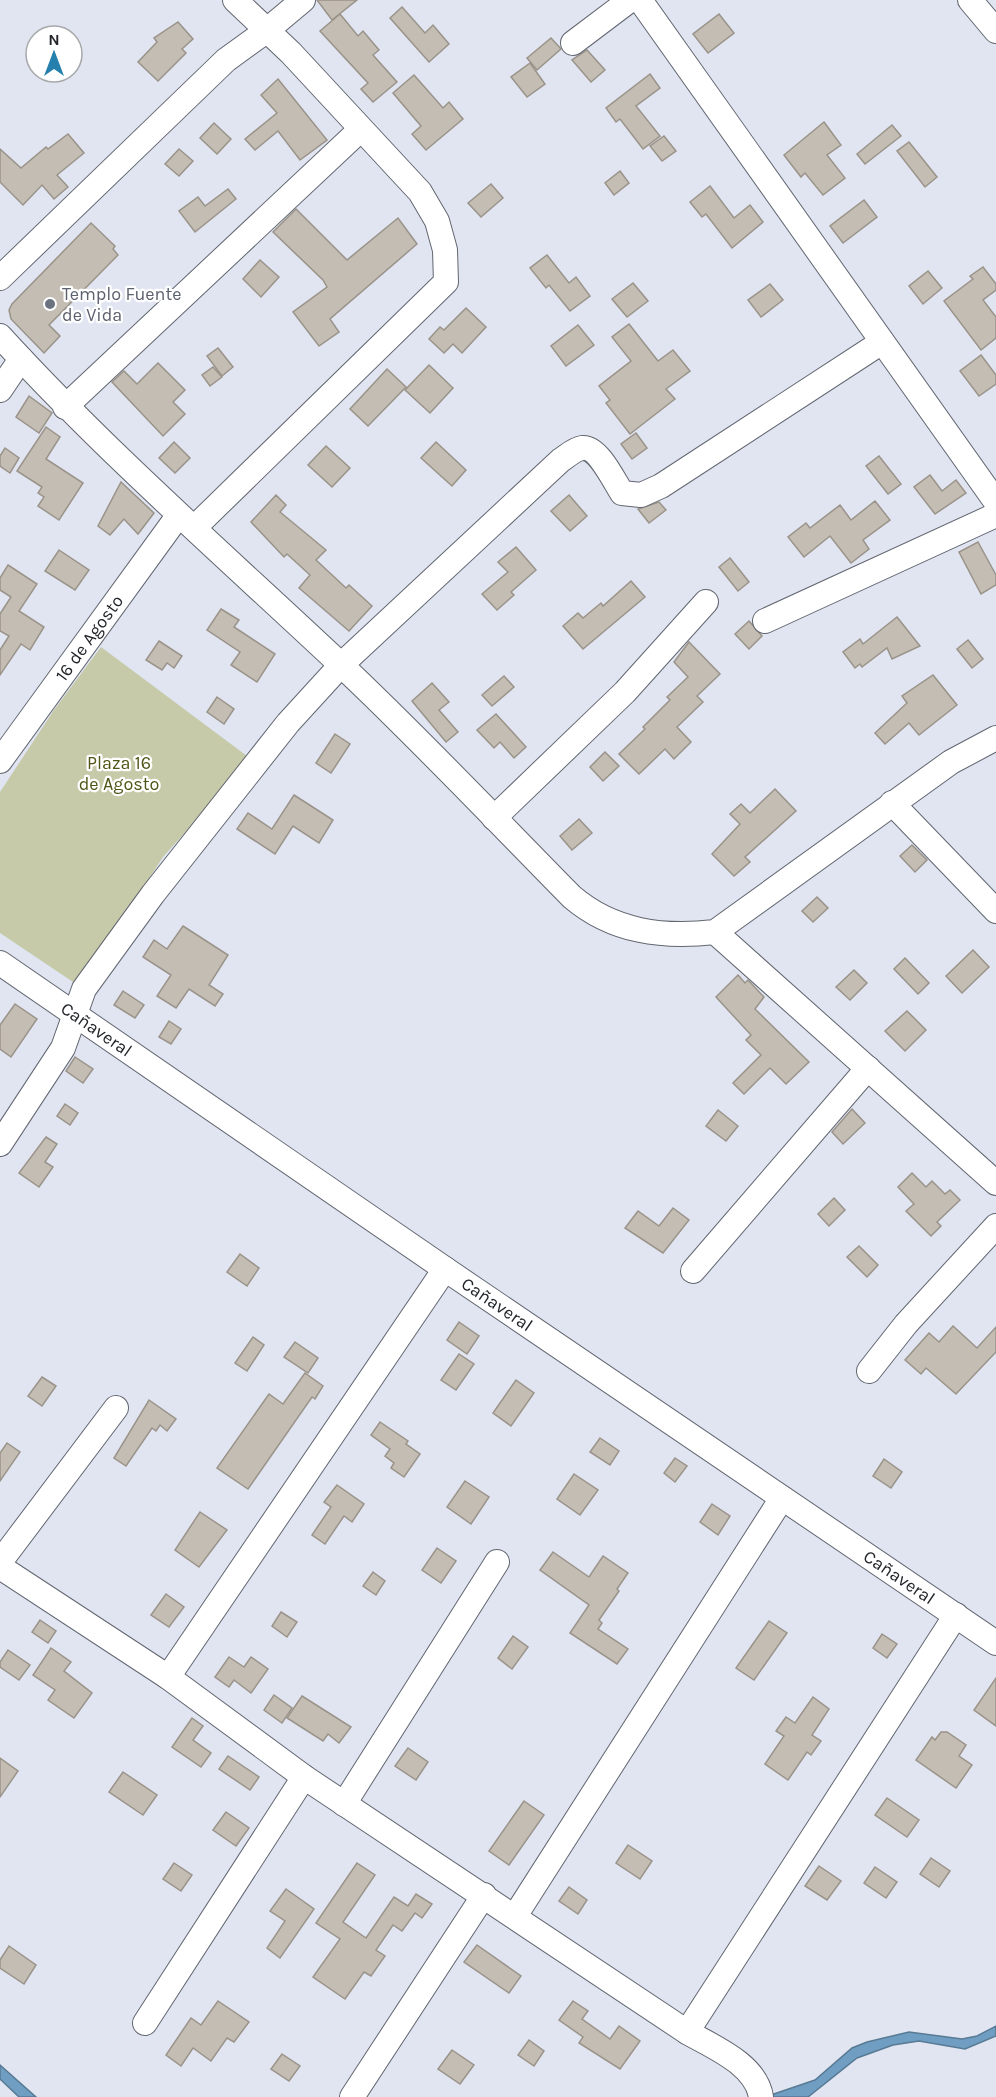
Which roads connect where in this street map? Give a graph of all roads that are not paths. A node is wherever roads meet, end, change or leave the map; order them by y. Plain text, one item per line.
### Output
1 (235, 0) edge
2 (303, 0) edge
3 (630, 0) edge
4 (640, 0) edge
5 (970, 0) edge
6 (266, 31) junction
7 (996, 31) edge
8 (573, 43) dead end
9 (360, 130) junction
10 (0, 278) edge
11 (0, 336) edge
12 (882, 342) junction
13 (21, 359) junction
14 (0, 390) edge
15 (65, 407) junction
16 (996, 502) edge
17 (996, 515) edge
18 (186, 522) junction
19 (706, 602) dead end
20 (765, 621) dead end
21 (340, 665) junction
22 (996, 738) edge
23 (0, 761) edge
24 (892, 803) junction
25 (494, 818) junction
26 (996, 911) edge
27 (715, 932) junction
28 (0, 963) edge
29 (73, 1014) junction
30 (868, 1068) junction
31 (0, 1144) edge
32 (996, 1183) edge
33 (996, 1226) edge
34 (444, 1269) junction
35 (693, 1271) dead end
36 (869, 1371) dead end
37 (116, 1408) dead end
38 (782, 1498) junction
39 (0, 1562) edge
40 (497, 1562) dead end
41 (0, 1567) edge
42 (956, 1615) junction
43 (996, 1643) edge
44 (168, 1677) junction
45 (304, 1777) junction
46 (344, 1804) junction
47 (484, 1895) junction
48 (515, 1916) junction
49 (144, 2023) dead end
50 (687, 2032) junction
51 (760, 2093) edge
52 (352, 2097) edge

1 - 6 street, 16 de Agosto
2 - 6 street
3 - 8 street
4 - 12 street
5 - 7 street
6 - 9 street, 16 de Agosto
6 - 10 street
9 - 15 street
9 - 18 street, 16 de Agosto
11 - 13 street
12 - 16 street
12 - 21 street
13 - 14 street
13 - 15 street
15 - 18 street
17 - 20 street
18 - 21 street
18 - 23 street, 16 de Agosto
19 - 25 street
21 - 25 street
21 - 29 street
22 - 24 street
24 - 26 street
24 - 27 street
25 - 27 street
27 - 30 street
28 - 29 street, Cañaveral
29 - 31 street
29 - 34 street, Cañaveral
30 - 32 street
30 - 35 street
33 - 36 street
34 - 38 street, Cañaveral
34 - 44 street
37 - 39 street
38 - 42 street, Cañaveral
38 - 48 street
40 - 46 street
41 - 44 street
42 - 43 street, Cañaveral
42 - 50 street
44 - 45 street
45 - 46 street
45 - 49 street
46 - 47 street
47 - 48 street
47 - 52 street
48 - 50 street
50 - 51 street

